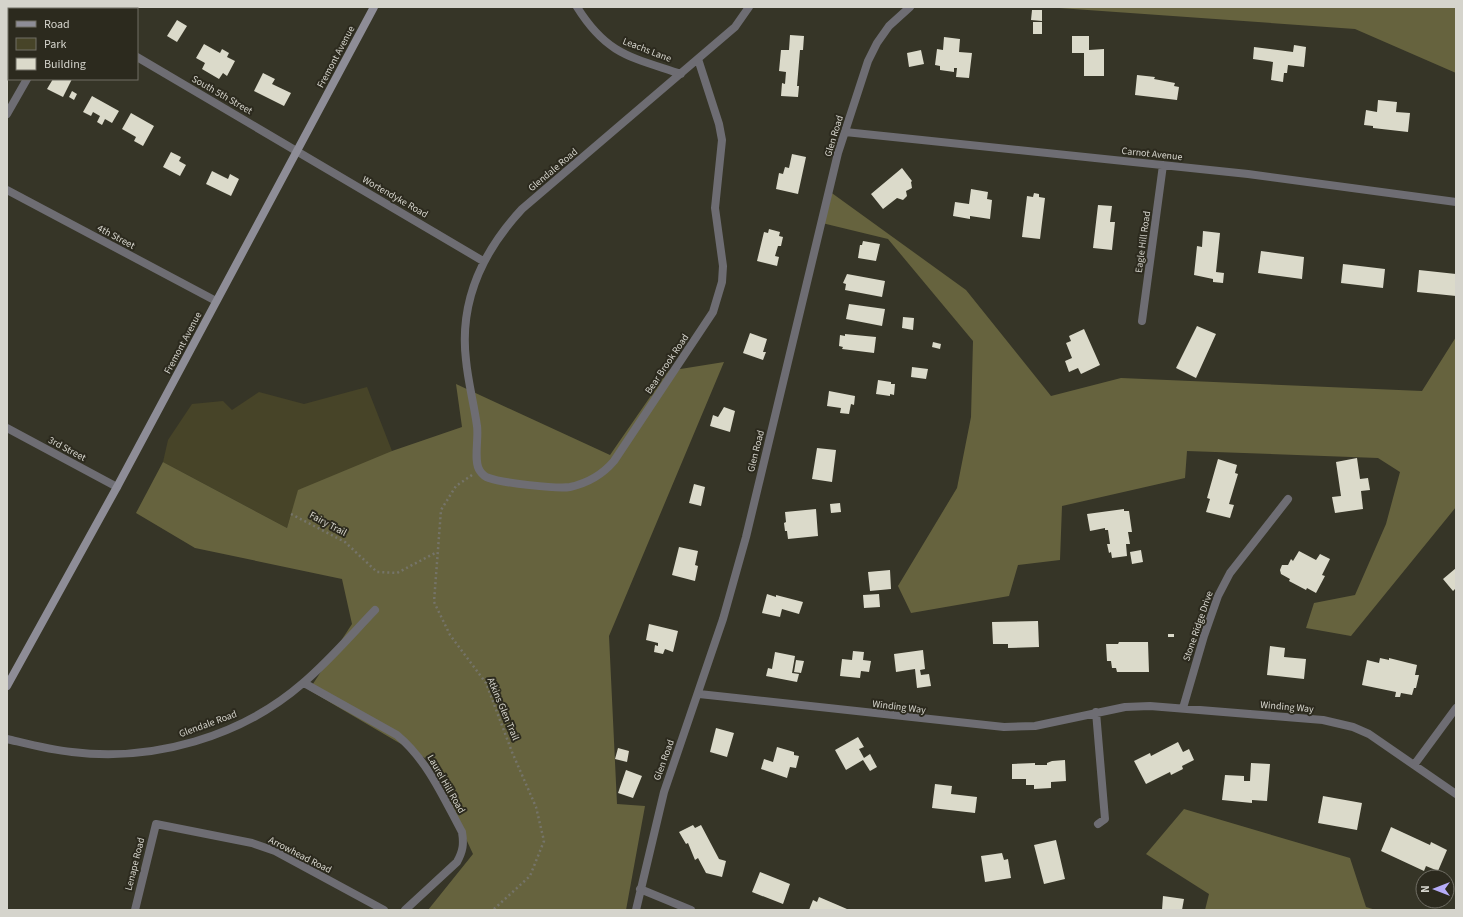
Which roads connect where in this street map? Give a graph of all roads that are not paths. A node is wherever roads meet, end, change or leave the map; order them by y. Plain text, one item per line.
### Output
1 (374, 7) edge
2 (577, 7) edge
3 (749, 7) edge
4 (910, 7) edge
5 (138, 58) edge
6 (698, 59) junction
7 (681, 74) junction
8 (27, 80) edge
9 (7, 114) edge
10 (845, 132) junction
11 (297, 151) junction
12 (1163, 166) junction
13 (7, 190) edge
14 (1456, 202) edge
15 (484, 261) junction
16 (216, 301) junction
17 (1142, 321) dead end
18 (472, 400) joint
19 (7, 428) edge
20 (117, 487) junction
21 (1288, 499) dead end
22 (375, 610) dead end
23 (304, 682) junction
24 (7, 686) edge
25 (699, 694) junction
26 (1183, 708) junction
27 (1456, 708) edge
28 (1096, 712) junction
29 (7, 739) edge
30 (1414, 765) junction
31 (1456, 794) edge
32 (156, 824) joint
33 (1098, 824) dead end
34 (640, 889) junction
35 (135, 910) edge
36 (384, 910) edge
37 (405, 910) edge
38 (636, 910) edge
39 (691, 910) edge

1 - 11 street, Fremont Avenue
2 - 7 street, Leachs Lane
3 - 6 street, Glendale Road
4 - 10 street, Glen Road
5 - 11 street, South 5th Street
6 - 7 street, Glendale Road
6 - 18 street, Bear Brook Road
7 - 15 street, Glendale Road
8 - 9 street
10 - 12 street, Carnot Avenue
10 - 25 street, Glen Road
11 - 15 street, Wortendyke Road
11 - 16 street, Fremont Avenue
12 - 14 street, Carnot Avenue
12 - 17 street, Eagle Hill Road
13 - 16 street, 4th Street
15 - 18 street, Glendale Road
16 - 20 street, Fremont Avenue
19 - 20 street, 3rd Street
20 - 24 street, Fremont Avenue
21 - 26 street, Stone Ridge Drive
22 - 23 street, Glendale Road
23 - 29 street, Glendale Road
23 - 37 street, Laurel Hill Road
25 - 28 street, Winding Way
25 - 34 street, Glen Road
26 - 28 street, Winding Way
26 - 30 street, Winding Way
27 - 30 street
28 - 33 street
30 - 31 street, Winding Way
32 - 35 street, Lenape Road
32 - 36 street, Arrowhead Road
34 - 38 street, Glen Road
34 - 39 street

